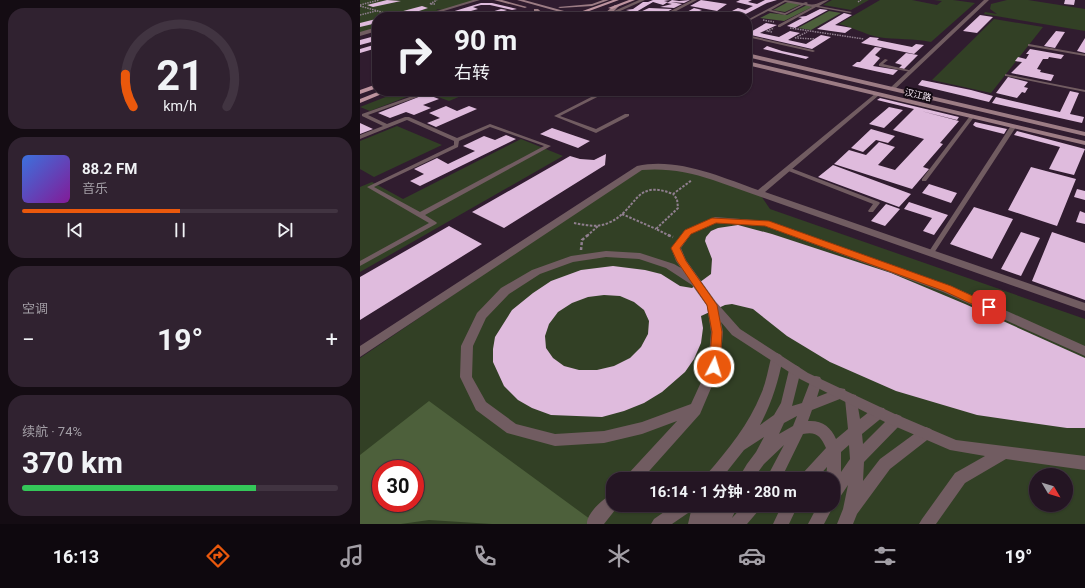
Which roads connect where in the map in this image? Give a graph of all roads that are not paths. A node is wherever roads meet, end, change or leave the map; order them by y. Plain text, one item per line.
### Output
1 (478, 0) edge
2 (496, 0) edge
3 (519, 0) edge
4 (607, 0) edge
5 (633, 0) edge
6 (643, 0) edge
7 (695, 0) edge
8 (827, 0) edge
9 (987, 0) edge
10 (617, 3) edge
11 (806, 3) junction
12 (816, 5) junction
13 (547, 7) junction
14 (536, 10) junction
15 (768, 10) junction
16 (436, 12) edge
17 (539, 12) edge
18 (543, 12) edge
19 (564, 12) edge
20 (585, 12) edge
21 (596, 12) edge
22 (610, 12) edge
23 (616, 12) edge
24 (671, 12) edge
25 (850, 12) dead end
26 (752, 18) edge
27 (779, 26) road end
28 (372, 30) edge
29 (360, 34) edge
30 (752, 37) edge
31 (1029, 45) dead end
32 (813, 51) dead end
33 (1085, 55) edge
34 (752, 56) edge
35 (886, 60) dead end
36 (752, 64) edge
37 (910, 72) junction
38 (1006, 75) dead end
39 (372, 88) edge
40 (892, 89) junction
41 (1085, 91) edge
42 (360, 92) edge
43 (876, 95) junction
44 (373, 96) edge
45 (415, 96) edge
46 (597, 96) edge
47 (360, 101) edge
48 (362, 115) edge
49 (626, 115) dead end
50 (972, 117) junction
51 (387, 126) junction
52 (1013, 127) junction
53 (1085, 134) edge
54 (360, 137) edge
55 (457, 140) junction
56 (1085, 144) edge
57 (788, 169) junction
58 (924, 180) dead end
59 (759, 193) junction
60 (871, 211) dead end
61 (420, 215) junction
62 (931, 253) junction
63 (360, 264) edge
64 (695, 282) junction
65 (712, 305) junction
66 (1085, 307) edge
67 (1085, 351) edge
68 (360, 352) edge
69 (777, 358) junction
70 (795, 370) junction
71 (816, 381) junction
72 (845, 396) junction
73 (807, 406) junction
74 (696, 408) junction
75 (879, 412) junction
76 (780, 419) junction
77 (896, 420) junction
78 (856, 430) junction
79 (798, 431) junction
80 (926, 433) junction
81 (735, 449) junction
82 (834, 449) junction
83 (1003, 453) junction
84 (759, 459) junction
85 (857, 460) junction
86 (1085, 463) edge
87 (639, 472) edge
88 (721, 472) edge
89 (750, 472) edge
90 (778, 472) edge
91 (813, 472) edge
92 (832, 472) edge
93 (840, 485) edge
94 (606, 509) edge
95 (677, 512) edge
96 (700, 512) edge
97 (716, 512) edge
98 (727, 512) edge
99 (748, 512) edge
100 (787, 512) edge
101 (847, 519) edge
102 (594, 523) edge
103 (659, 524) edge
104 (696, 524) edge
105 (704, 524) edge
106 (722, 524) edge
107 (737, 524) edge
108 (781, 524) edge
109 (927, 524) edge

1 - 16 street
2 - 14 main road
3 - 13 main road
4 - 13 main road
5 - 10 main road
6 - 23 street
7 - 24 street
8 - 12 lane
9 - 37 street
10 - 20 main road
10 - 21 main road
10 - 22 main road
11 - 12 lane
11 - 15 lane
11 - 15 lane
12 - 25 lane
12 - 27 lane
13 - 19 main road
14 - 17 main road
14 - 18 main road
15 - 26 lane
28 - 29 street
30 - 32 lane
31 - 33 lane
34 - 40 main road, 汉江路
35 - 37 lane
36 - 43 main road, 汉江路
37 - 40 street
38 - 41 lane
39 - 42 main road
40 - 53 main road, 汉江路
43 - 50 main road, 汉江路
43 - 57 street
44 - 47 main road
45 - 48 lane
46 - 49 lane
48 - 51 lane
50 - 52 main road, 汉江路
50 - 58 lane
51 - 54 lane
51 - 55 lane
52 - 56 main road, 汉江路
52 - 62 lane
55 - 61 lane
55 - 61 lane
57 - 59 street
57 - 60 lane
59 - 62 street
59 - 68 street
61 - 63 lane
62 - 66 street
64 - 65 street
64 - 67 street
64 - 74 street
65 - 69 street
65 - 74 street
69 - 70 street
69 - 81 street
70 - 71 street
70 - 76 street
71 - 72 street
71 - 73 street
72 - 73 street
72 - 75 street
72 - 78 street
73 - 76 street
73 - 79 street
74 - 87 street
75 - 77 street
75 - 78 street
76 - 81 street
76 - 84 street
77 - 80 street
77 - 85 street
78 - 82 street
78 - 85 street
79 - 82 street
79 - 84 street
79 - 90 street
80 - 83 street
80 - 101 street
81 - 88 street
82 - 91 street
82 - 92 street
83 - 86 street
83 - 109 street
84 - 89 street
85 - 93 street
85 - 101 street
94 - 102 street
95 - 103 street
96 - 104 street
97 - 105 street
98 - 106 street
99 - 107 street
100 - 108 street

